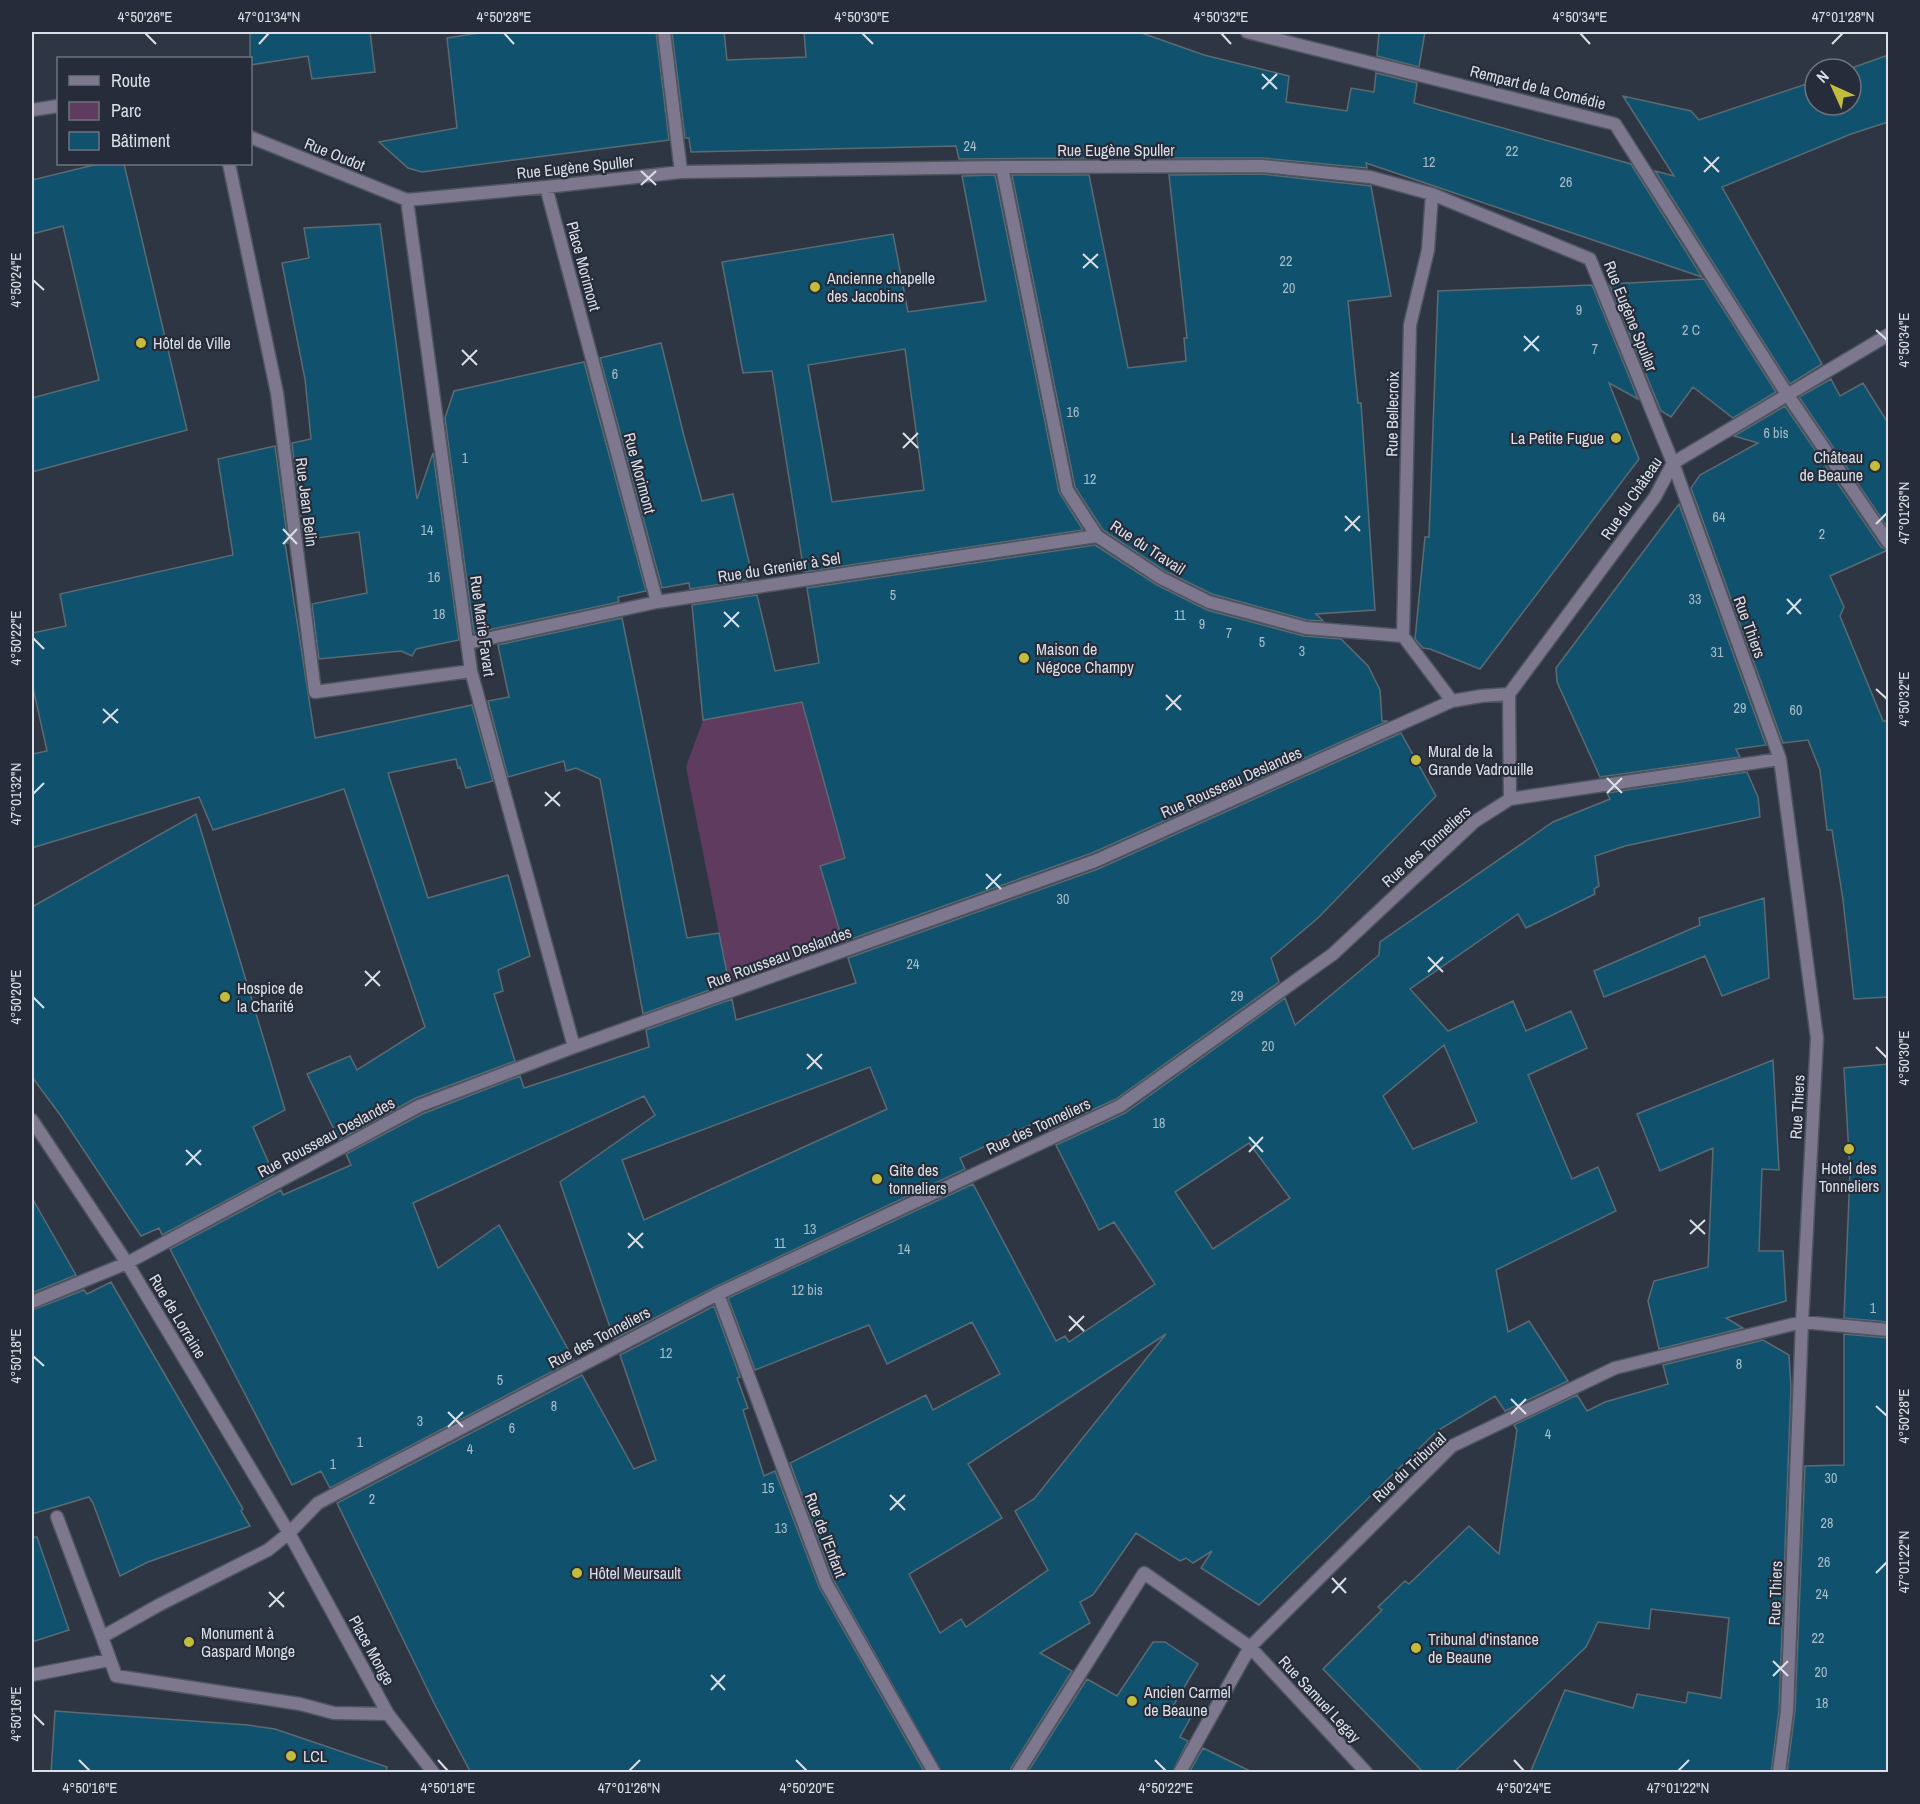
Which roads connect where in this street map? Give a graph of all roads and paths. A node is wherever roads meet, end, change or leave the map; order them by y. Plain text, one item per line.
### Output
1 (664, 32) edge
2 (1247, 32) edge
3 (57, 106) edge
4 (32, 110) edge
5 (252, 138) edge
6 (229, 165) edge
7 (1002, 167) junction
8 (681, 172) junction
9 (546, 188) junction
10 (1432, 194) junction
11 (407, 200) junction
12 (1888, 335) edge
13 (591, 353) joint
14 (1788, 394) junction
15 (1674, 463) junction
16 (1098, 536) junction
17 (1888, 542) edge
18 (657, 602) junction
19 (1403, 636) junction
20 (468, 643) junction
21 (471, 671) junction
22 (1509, 694) junction
23 (1452, 701) junction
24 (1780, 759) junction
25 (1510, 799) junction
26 (574, 1047) junction
27 (32, 1120) edge
28 (127, 1263) junction
29 (718, 1294) junction
30 (32, 1302) edge
31 (1802, 1322) junction
32 (1888, 1330) edge
33 (57, 1516) dead end
34 (289, 1533) junction
35 (102, 1637) junction
36 (1250, 1647) junction
37 (109, 1660) junction
38 (32, 1676) edge
39 (388, 1714) junction
40 (433, 1773) edge
41 (934, 1773) edge
42 (1018, 1773) edge
43 (1180, 1773) edge
44 (1366, 1773) edge
45 (1779, 1773) edge

1 - 8 street
2 - 14 street, Rempart de la Comédie
3 - 4 street
5 - 11 street, Rue Oudot
6 - 21 street, Rue Jean Belin
7 - 8 street, Rue Eugène Spuller
7 - 10 street, Rue Eugène Spuller
7 - 16 street, Rue du Travail
8 - 9 street, Rue Eugène Spuller
9 - 11 street, Rue Eugène Spuller
9 - 13 street, Place Morimont
10 - 15 street, Rue Eugène Spuller
10 - 19 street, Rue Bellecroix
11 - 20 street, Rue Marie Favart
12 - 14 street, Rue du Château
13 - 18 street, Rue Morimont
14 - 15 street, Rue du Château
14 - 17 street, Rempart de la Comédie
15 - 22 street, Rue du Château
15 - 24 street, Rue Thiers
16 - 18 street, Rue du Grenier à Sel
16 - 19 street, Rue du Travail
18 - 20 street, Rue du Grenier à Sel
19 - 23 street
20 - 21 street, Rue Marie Favart
21 - 26 street, Rue Marie Favart
22 - 23 street, Rue Rousseau Deslandes
22 - 25 street
23 - 26 street, Rue Rousseau Deslandes
24 - 25 street, Rue des Tonneliers
24 - 31 street, Rue Thiers
25 - 29 street, Rue des Tonneliers
26 - 28 street, Rue Rousseau Deslandes
27 - 28 street, Rue de Lorraine
28 - 30 street, Rue Rousseau Deslandes
28 - 34 street, Rue de Lorraine
29 - 34 street, Rue des Tonneliers
29 - 41 street, Rue de l'Enfant
31 - 32 street, Rue du Tribunal
31 - 36 street, Rue du Tribunal
31 - 45 street, Rue Thiers
33 - 35 street
34 - 35 street
34 - 39 street, Place Monge
35 - 37 street
36 - 42 street, Rue Samuel Legay
36 - 43 street, Rue du Tribunal
36 - 44 street, Rue Samuel Legay
37 - 38 street
37 - 39 street
39 - 40 street, Place Monge

